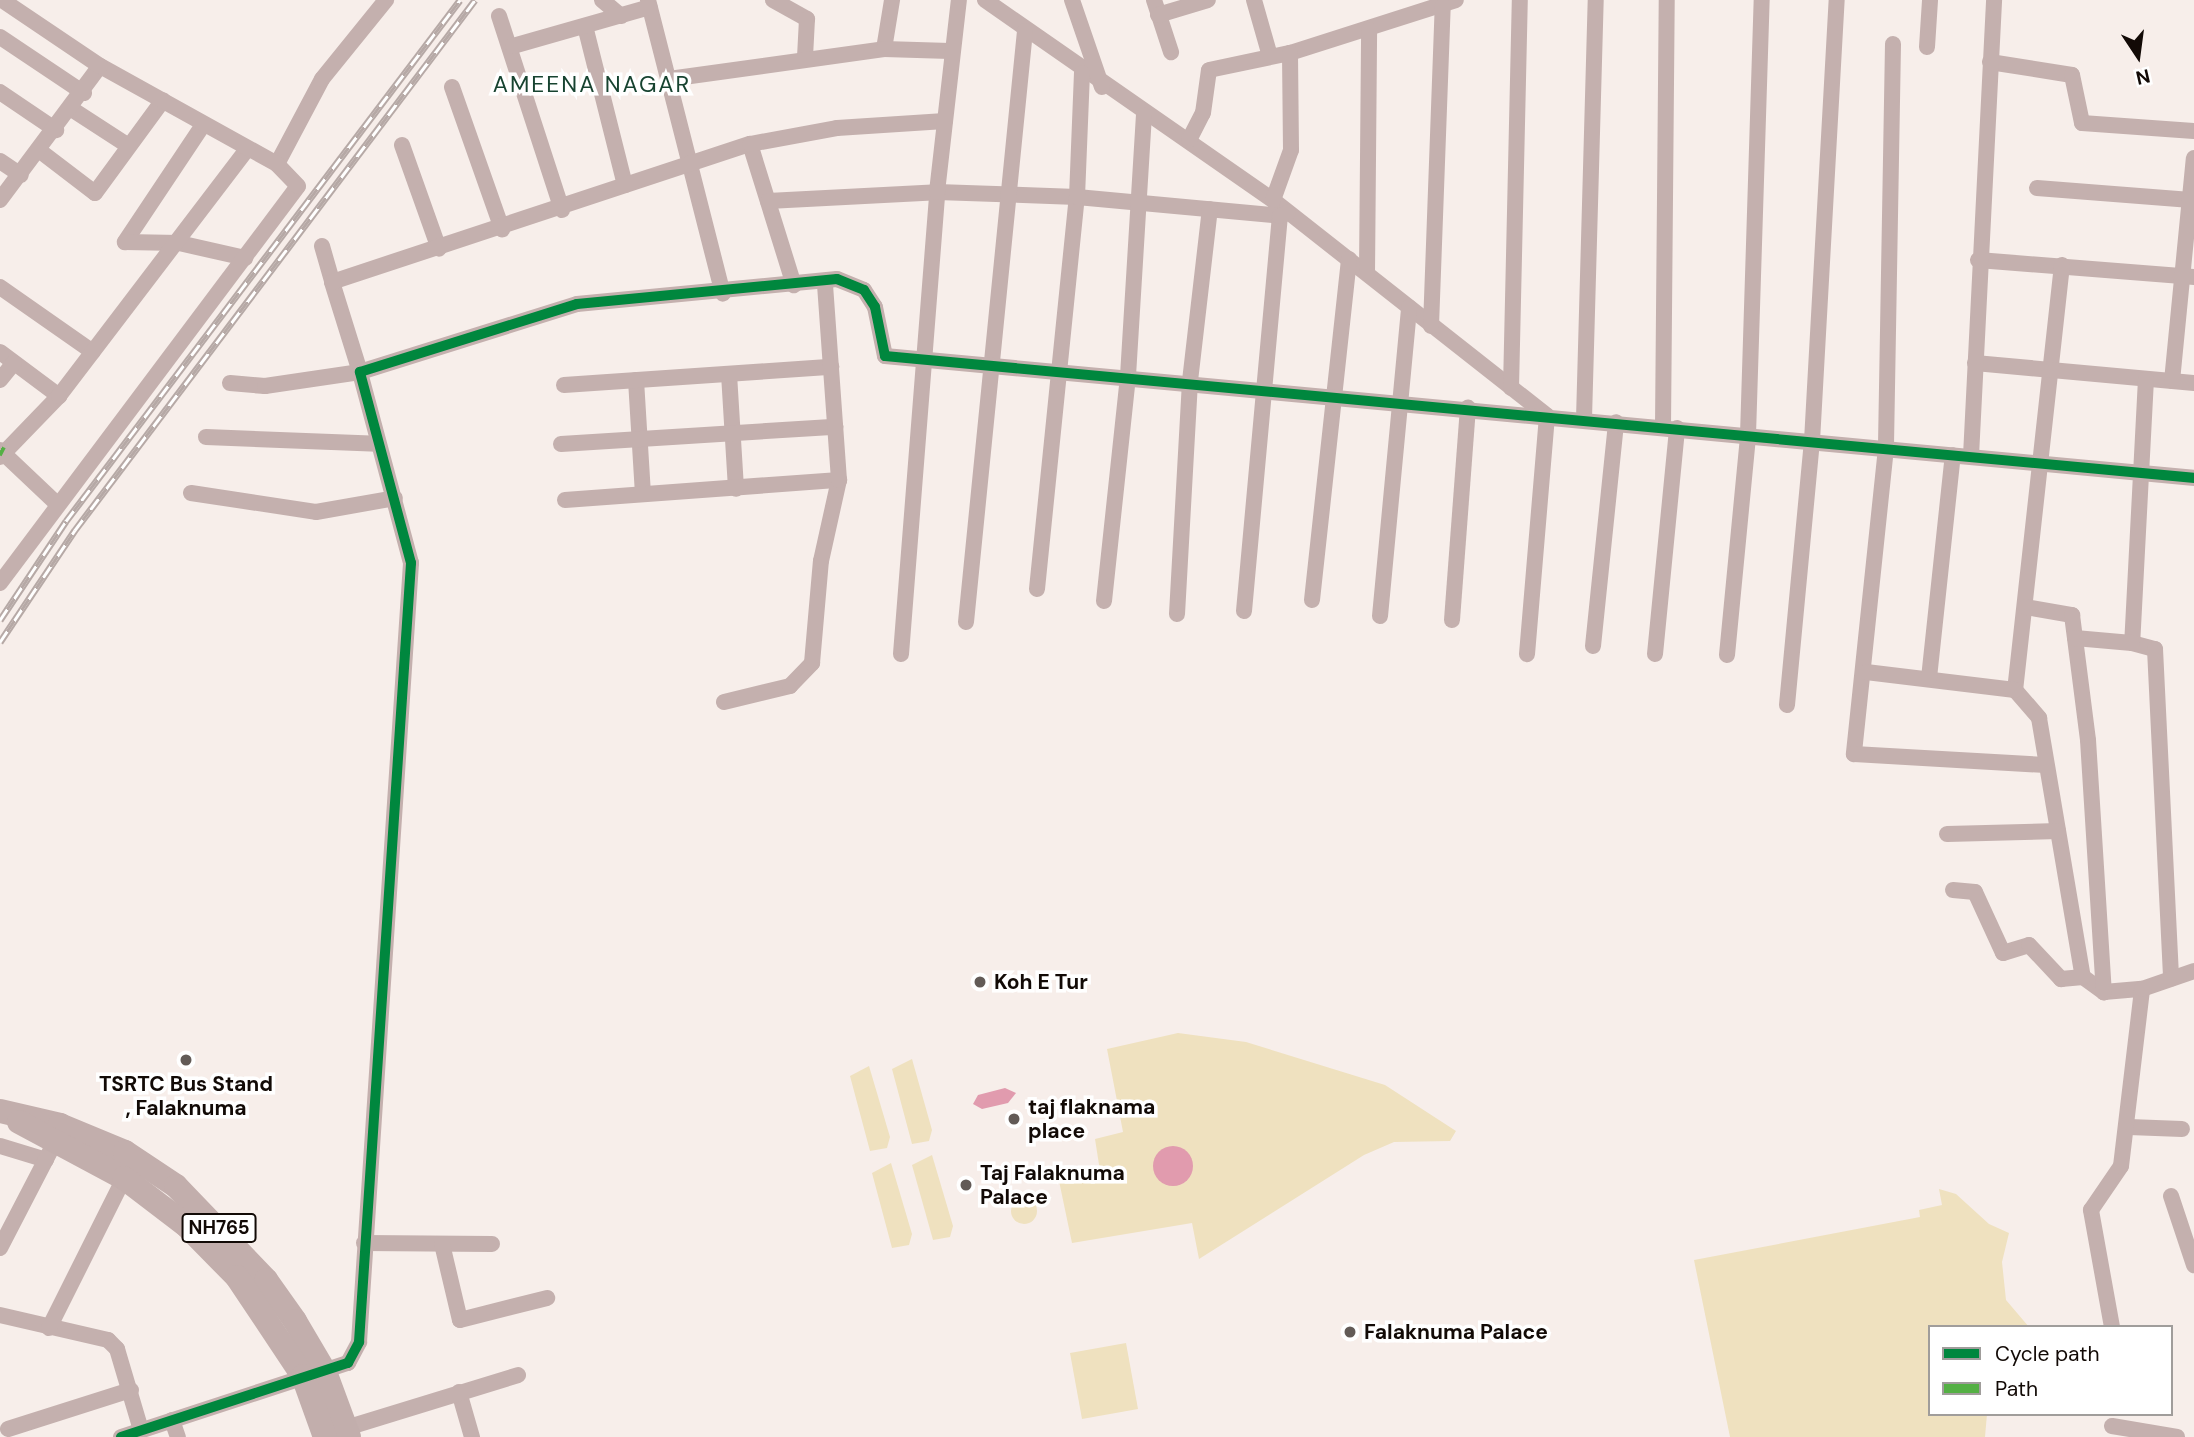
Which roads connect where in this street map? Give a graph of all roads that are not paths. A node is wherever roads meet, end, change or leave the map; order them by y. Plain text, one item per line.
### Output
1 (2, 0) edge
2 (602, 0) edge
3 (773, 0) edge
4 (892, 0) edge
5 (959, 0) edge
6 (985, 0) edge
7 (1072, 0) edge
8 (1208, 0) edge
9 (1254, 0) edge
10 (1520, 0) edge
11 (1596, 0) edge
12 (1667, 0) edge
13 (1762, 0) edge
14 (1836, 0) edge
15 (1930, 0) edge
16 (1994, 0) edge
17 (380, 2) edge
18 (1450, 3) edge
19 (649, 4) edge
20 (1156, 8) edge
21 (499, 16) dead end
22 (621, 16) junction
23 (585, 26) junction
24 (1369, 30) junction
25 (1025, 31) junction
26 (0, 37) edge
27 (1893, 44) dead end
28 (513, 46) junction
29 (1927, 47) dead end
30 (884, 49) junction
31 (950, 51) junction
32 (1171, 52) dead end
33 (1290, 53) junction
34 (1270, 56) junction
35 (805, 58) junction
36 (1990, 62) junction
37 (100, 66) junction
38 (1082, 73) junction
39 (669, 79) junction
40 (453, 87) dead end
41 (1102, 87) junction
42 (0, 92) edge
43 (84, 93) junction
44 (163, 100) junction
45 (70, 108) junction
46 (1144, 116) junction
47 (945, 121) junction
48 (202, 125) junction
49 (55, 130) junction
50 (2194, 131) edge
51 (1189, 140) junction
52 (750, 144) junction
53 (127, 145) junction
54 (402, 145) dead end
55 (40, 151) junction
56 (245, 152) junction
57 (2194, 158) edge
58 (0, 161) edge
59 (277, 164) junction
60 (688, 164) junction
61 (22, 175) junction
62 (2192, 179) edge
63 (625, 184) junction
64 (2037, 188) dead end
65 (937, 192) junction
66 (1007, 196) junction
67 (1077, 197) junction
68 (0, 200) edge
69 (1273, 200) junction
70 (2188, 200) junction
71 (768, 201) junction
72 (1142, 203) junction
73 (1210, 209) junction
74 (562, 210) junction
75 (1285, 214) junction
76 (502, 229) junction
77 (179, 243) junction
78 (322, 246) dead end
79 (439, 249) junction
80 (245, 258) junction
81 (1349, 259) junction
82 (1979, 260) junction
83 (2062, 265) junction
84 (1367, 273) junction
85 (2187, 277) edge
86 (332, 282) junction
87 (794, 285) junction
88 (825, 285) junction
89 (0, 287) edge
90 (723, 294) junction
91 (1409, 307) junction
92 (1432, 326) junction
93 (0, 352) edge
94 (93, 352) junction
95 (924, 356) junction
96 (990, 362) junction
97 (14, 363) junction
98 (1975, 363) junction
99 (831, 367) junction
100 (1055, 368) junction
101 (360, 372) junction
102 (2051, 372) junction
103 (729, 374) junction
104 (1128, 376) junction
105 (2146, 379) junction
106 (0, 380) edge
107 (636, 380) junction
108 (1190, 381) junction
109 (2172, 381) junction
110 (230, 383) dead end
111 (2194, 383) edge
112 (564, 385) dead end
113 (1511, 388) junction
114 (1267, 389) junction
115 (1336, 395) junction
116 (59, 396) junction
117 (1404, 402) junction
118 (1468, 408) junction
119 (1547, 416) junction
120 (1584, 419) junction
121 (1616, 422) junction
122 (835, 427) junction
123 (1670, 427) junction
124 (732, 434) junction
125 (1748, 435) junction
126 (206, 437) dead end
127 (640, 439) junction
128 (1812, 441) junction
129 (377, 444) junction
130 (561, 444) dead end
131 (1886, 448) junction
132 (1, 453) edge
133 (1953, 455) junction
134 (1970, 456) junction
135 (2039, 463) junction
136 (2138, 472) junction
137 (2194, 478) edge
138 (839, 480) junction
139 (736, 489) junction
140 (191, 493) dead end
141 (643, 495) junction
142 (395, 498) junction
143 (565, 500) dead end
144 (55, 502) junction
145 (0, 583) edge
146 (1037, 589) dead end
147 (1312, 600) dead end
148 (1104, 601) dead end
149 (2026, 607) junction
150 (1244, 611) dead end
151 (1177, 614) dead end
152 (1380, 616) dead end
153 (1452, 620) dead end
154 (966, 622) dead end
155 (2075, 638) junction
156 (2132, 643) junction
157 (1593, 646) dead end
158 (901, 654) dead end
159 (1527, 654) dead end
160 (1655, 654) dead end
161 (1727, 655) dead end
162 (1866, 672) junction
163 (1929, 678) junction
164 (2015, 690) junction
165 (724, 702) dead end
166 (1787, 705) dead end
167 (2046, 765) junction
168 (2058, 831) junction
169 (1947, 834) dead end
170 (1952, 890) dead end
171 (2194, 971) edge
172 (2083, 977) junction
173 (2171, 979) junction
174 (2141, 989) junction
175 (2104, 992) junction
176 (2, 1112) edge
177 (2129, 1127) junction
178 (2182, 1129) dead end
179 (0, 1146) edge
180 (50, 1152) junction
181 (124, 1178) junction
182 (2171, 1196) dead end
183 (216, 1240) junction
184 (364, 1243) junction
185 (442, 1244) junction
186 (492, 1244) dead end
187 (0, 1248) edge
188 (2194, 1265) edge
189 (547, 1298) dead end
190 (0, 1315) edge
191 (2112, 1325) edge
192 (49, 1328) junction
193 (314, 1374) junction
194 (518, 1375) dead end
195 (131, 1390) junction
196 (459, 1392) junction
197 (172, 1420) junction
198 (2112, 1426) edge
199 (8, 1429) dead end
200 (141, 1430) junction
201 (340, 1434) edge
202 (121, 1437) edge
203 (178, 1437) edge
204 (472, 1437) edge
205 (2177, 1437) edge

1 - 37 street
2 - 22 street
3 - 35 street
4 - 30 street
5 - 31 street
6 - 25 street
7 - 41 street
8 - 20 street
9 - 34 street
10 - 113 street
11 - 120 street
12 - 123 street
13 - 125 street
14 - 128 street
15 - 29 street
16 - 36 street
17 - 59 street
18 - 24 street
18 - 92 street
19 - 22 street
19 - 39 street
20 - 32 street
21 - 28 street
22 - 23 street
23 - 28 street
23 - 63 street
24 - 33 street
24 - 84 street
25 - 38 street
25 - 66 street
26 - 43 street
27 - 131 street
28 - 74 street
30 - 31 street
30 - 35 street
31 - 47 street
33 - 34 street
33 - 69 street
34 - 51 street
35 - 39 street
36 - 50 street
36 - 82 street
37 - 43 street
37 - 44 street
38 - 41 street
38 - 67 street
39 - 60 street
40 - 76 street
41 - 46 street
42 - 49 street
43 - 45 street
44 - 48 street
44 - 53 street
45 - 49 street
45 - 53 street
46 - 51 street
46 - 72 street
47 - 52 street
47 - 65 street
48 - 56 street
48 - 77 street
49 - 55 street
51 - 69 street
52 - 60 street
52 - 71 street
53 - 55 street
54 - 79 street
55 - 61 street
56 - 59 street
56 - 77 street
57 - 62 street
58 - 61 street
59 - 80 street
60 - 63 street
60 - 90 street
61 - 68 street
62 - 70 street
63 - 74 street
64 - 70 street
65 - 66 street
65 - 71 street
65 - 95 street
66 - 67 street
66 - 96 street
67 - 72 street
67 - 100 street
69 - 75 street
70 - 85 street
71 - 87 street
72 - 73 street
72 - 104 street
73 - 75 street
73 - 108 street
74 - 76 street
75 - 81 street
75 - 114 street
76 - 79 street
77 - 80 street
77 - 94 street
78 - 86 street
79 - 86 street
80 - 144 street
81 - 84 street
81 - 115 street
82 - 83 street
82 - 98 street
83 - 85 street
83 - 102 street
84 - 91 street
85 - 109 street
86 - 101 street
87 - 88 street
87 - 90 street
88 - 95 street
88 - 99 street
89 - 94 street
90 - 101 street
91 - 92 street
91 - 117 street
92 - 113 street
93 - 97 street
94 - 116 street
95 - 96 street
95 - 158 street
96 - 100 street
96 - 154 street
97 - 106 street
97 - 116 street
98 - 102 street
98 - 134 street
99 - 103 street
99 - 122 street
100 - 104 street
100 - 146 street
101 - 110 street
101 - 129 street
102 - 105 street
102 - 135 street
103 - 107 street
103 - 124 street
104 - 108 street
104 - 148 street
105 - 109 street
105 - 136 street
107 - 112 street
107 - 127 street
108 - 114 street
108 - 151 street
109 - 111 street
113 - 119 street
114 - 115 street
114 - 150 street
115 - 117 street
115 - 147 street
116 - 132 street
117 - 118 street
117 - 152 street
118 - 119 street
118 - 153 street
119 - 120 street
119 - 159 street
120 - 121 street
121 - 123 street
121 - 157 street
122 - 124 street
122 - 138 street
123 - 125 street
123 - 160 street
124 - 127 street
124 - 139 street
125 - 128 street
125 - 161 street
126 - 129 street
127 - 130 street
127 - 141 street
128 - 131 street
128 - 166 street
129 - 142 street
131 - 133 street
131 - 162 street
132 - 144 street
133 - 134 street
133 - 163 street
134 - 135 street
135 - 136 street
135 - 149 street
136 - 137 street
136 - 156 street
138 - 139 street
138 - 165 street
139 - 141 street
140 - 142 street
141 - 143 street
142 - 184 street
144 - 145 street
149 - 155 street
149 - 164 street
155 - 156 street
155 - 175 street
156 - 173 street
162 - 163 street
162 - 167 street
163 - 164 street
164 - 167 street
167 - 168 street
168 - 169 street
168 - 172 street
170 - 172 street
171 - 173 street
172 - 175 street
173 - 174 street
174 - 175 street
174 - 177 street
176 - 180 highway, NH765
176 - 183 highway, NH765
177 - 178 street
177 - 191 street
179 - 180 street
180 - 181 highway, NH765
180 - 187 street
181 - 183 highway, NH765
181 - 192 street
182 - 188 street
183 - 193 highway, NH765
184 - 185 street
184 - 193 street
185 - 186 street
185 - 189 street
190 - 192 street
192 - 195 street
193 - 197 street
193 - 201 highway, NH765
194 - 196 street
195 - 199 street
195 - 200 street
196 - 201 street
196 - 204 street
197 - 200 street
197 - 203 street
198 - 205 street
200 - 202 street

